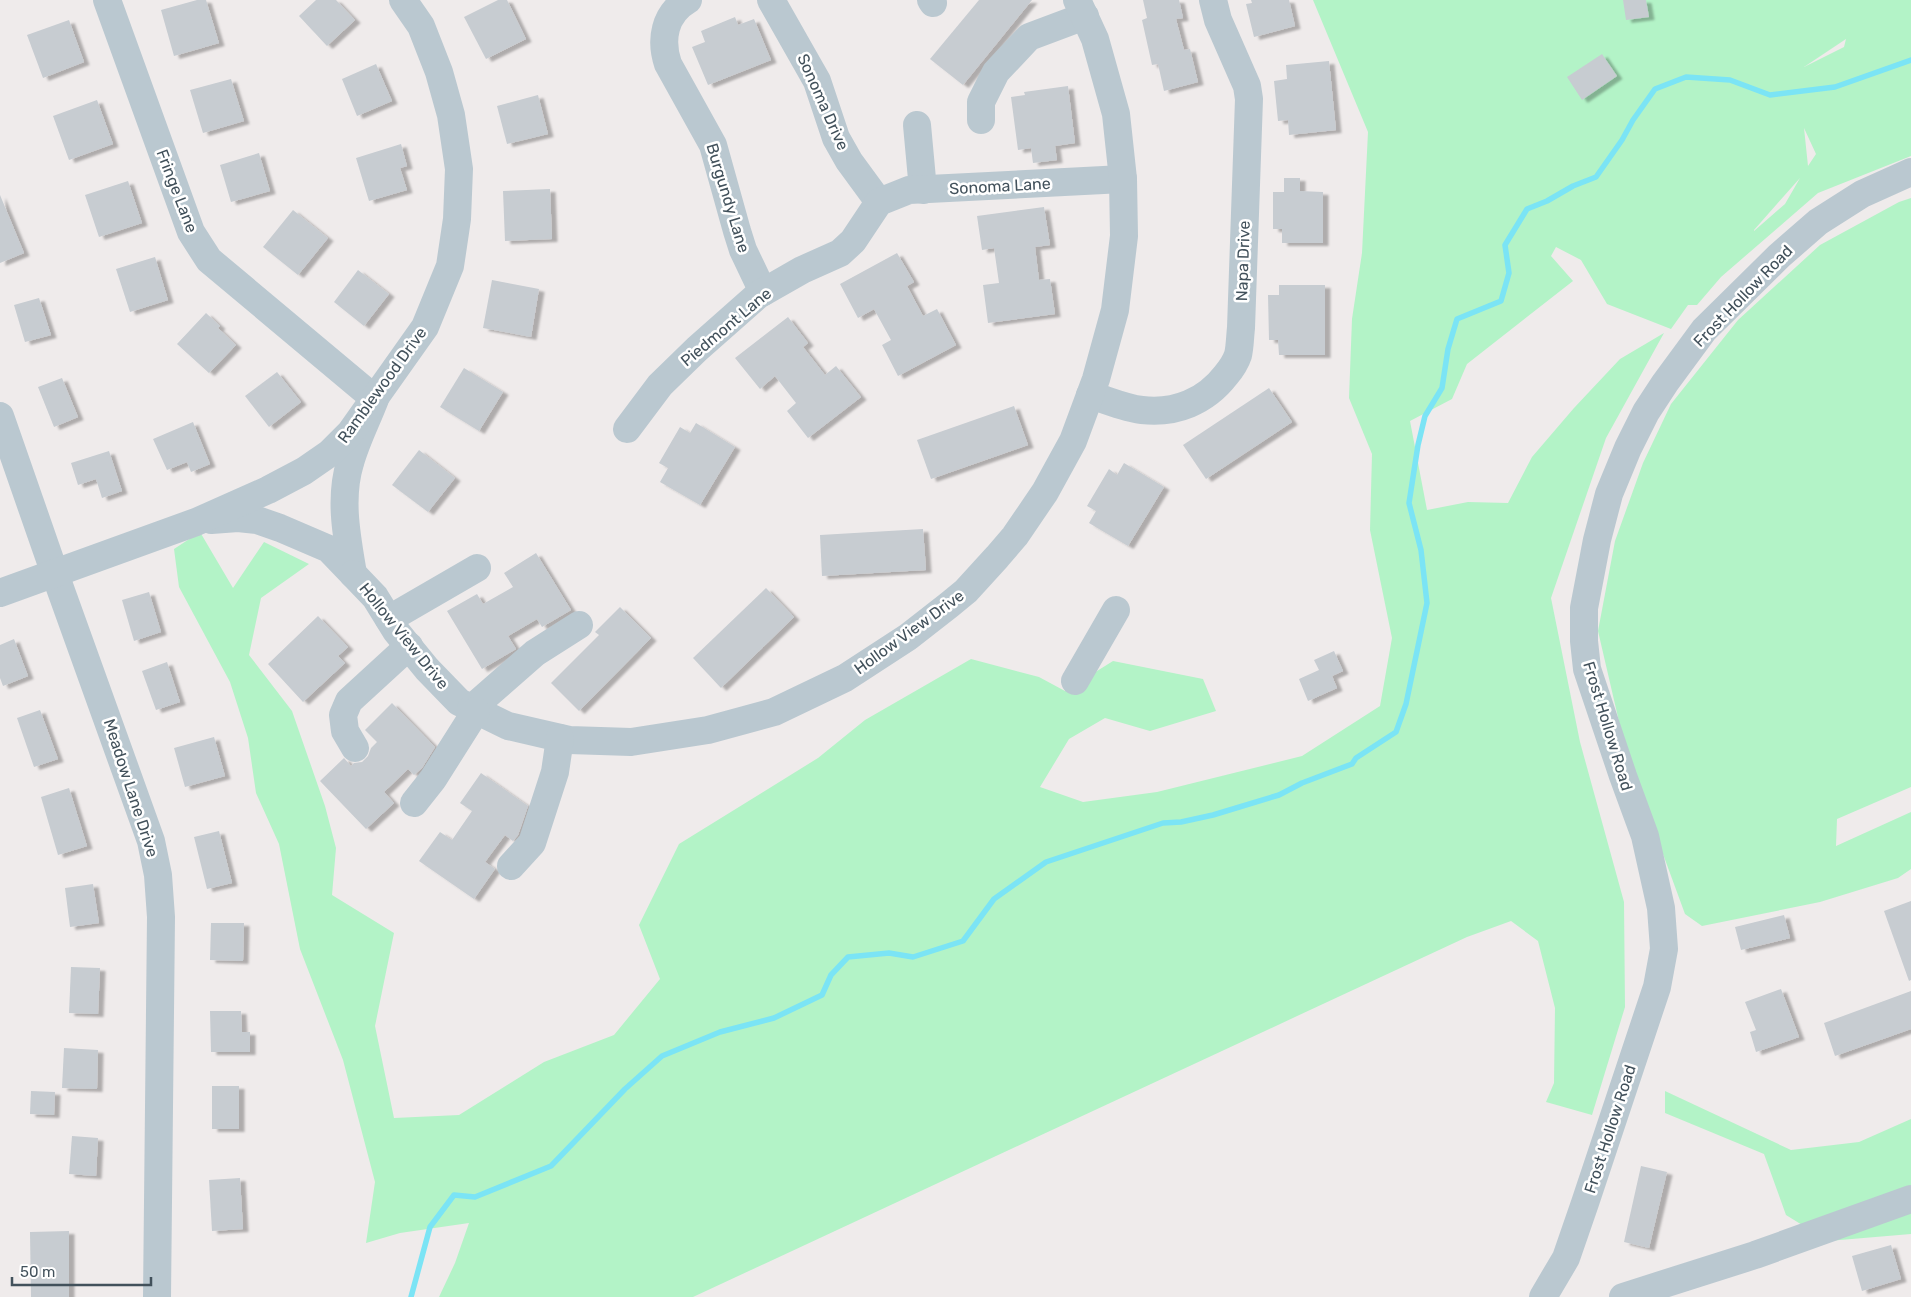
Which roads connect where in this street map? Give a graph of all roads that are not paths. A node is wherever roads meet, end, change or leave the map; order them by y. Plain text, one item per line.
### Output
1 (107, 0) edge
2 (403, 0) edge
3 (688, 0) edge
4 (770, 0) edge
5 (1213, 0) edge
6 (1081, 8) edge
7 (981, 120) dead end
8 (917, 125) dead end
9 (1911, 172) edge
10 (1123, 179) junction
11 (924, 190) junction
12 (879, 202) junction
13 (763, 292) junction
14 (1090, 396) junction
15 (375, 399) junction
16 (0, 416) edge
17 (627, 428) dead end
18 (196, 522) junction
19 (478, 568) dead end
20 (55, 574) junction
21 (353, 574) junction
22 (0, 593) edge
23 (1116, 610) dead end
24 (389, 619) junction
25 (579, 624) dead end
26 (409, 646) junction
27 (1075, 681) dead end
28 (473, 710) junction
29 (560, 738) junction
30 (355, 748) dead end
31 (414, 803) dead end
32 (511, 866) dead end
33 (1911, 1199) edge
34 (157, 1297) edge
35 (1543, 1297) edge
36 (1623, 1297) edge

1 - 15 street, Fringe Lane
2 - 15 street, Ramblewood Drive
3 - 13 street, Burgundy Lane
4 - 12 street, Sonoma Drive
5 - 14 street, Napa Drive
6 - 7 street
6 - 10 street, Hollow View Drive
8 - 11 street
9 - 35 street, Frost Hollow Road
10 - 11 street, Sonoma Lane
10 - 14 street, Hollow View Drive
11 - 12 street, Sonoma Lane
12 - 13 street, Piedmont Lane
13 - 17 street, Piedmont Lane
14 - 29 street, Hollow View Drive
15 - 18 street, Ramblewood Drive
15 - 21 street, Hollow View Drive
16 - 20 street, Meadow Lane Drive
18 - 20 street, Ramblewood Drive
18 - 21 street, Hollow View Drive
19 - 24 street
20 - 22 street, Ramblewood Drive
20 - 34 street, Meadow Lane Drive
21 - 24 street, Hollow View Drive
23 - 27 street
24 - 26 street, Hollow View Drive
25 - 28 street
26 - 28 street, Hollow View Drive
26 - 30 street
28 - 29 street, Hollow View Drive
28 - 31 street
29 - 32 street
33 - 36 street

